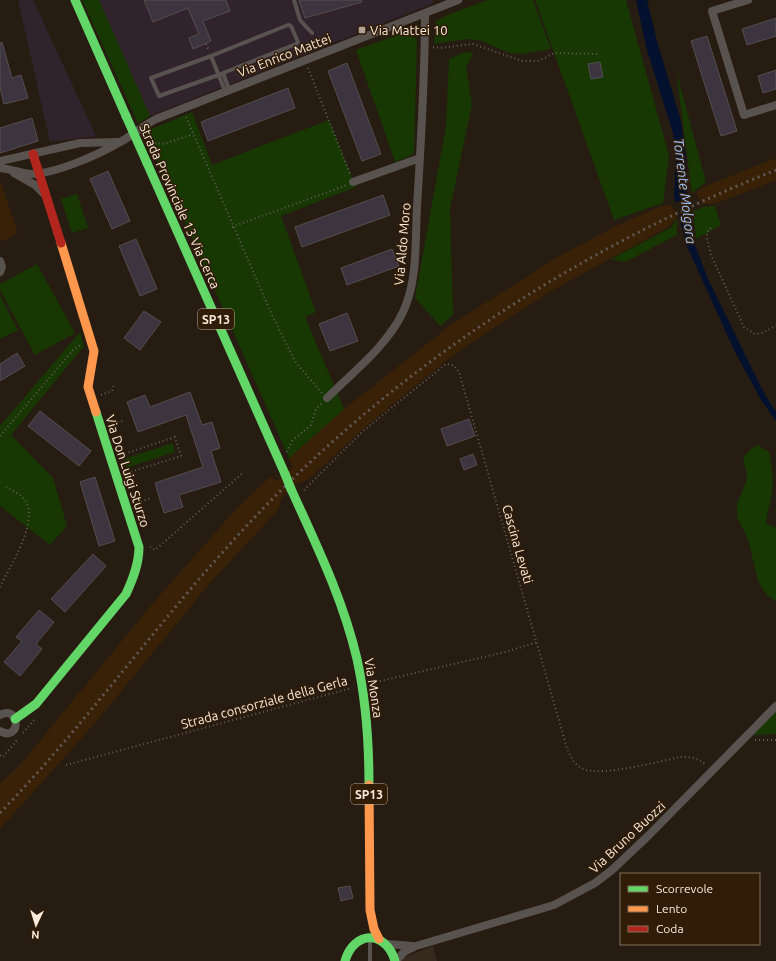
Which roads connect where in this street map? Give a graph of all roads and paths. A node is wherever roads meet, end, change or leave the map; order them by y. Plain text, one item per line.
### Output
1 (75, 0) edge
2 (294, 0) edge
3 (458, 0) edge
4 (748, 0) edge
5 (438, 4) edge
6 (425, 13) junction
7 (312, 33) dead end
8 (425, 40) junction
9 (598, 54) dead end
10 (211, 56) junction
11 (305, 60) junction
12 (221, 74) junction
13 (227, 90) junction
14 (776, 104) edge
15 (182, 108) junction
16 (193, 134) junction
17 (123, 141) junction
18 (141, 149) junction
19 (33, 154) junction
20 (420, 158) junction
21 (0, 161) edge
22 (3, 168) edge
23 (38, 173) junction
24 (353, 182) junction
25 (45, 195) junction
26 (232, 227) junction
27 (711, 228) dead end
28 (0, 261) edge
29 (0, 272) edge
30 (776, 326) edge
31 (90, 340) junction
32 (114, 384) dead end
33 (101, 394) dead end
34 (327, 398) junction
35 (124, 420) dead end
36 (111, 425) dead end
37 (0, 436) edge
38 (290, 447) dead end
39 (121, 455) dead end
40 (244, 472) dead end
41 (127, 473) dead end
42 (6, 487) dead end
43 (291, 489) joint
44 (301, 493) dead end
45 (151, 498) dead end
46 (137, 503) dead end
47 (149, 546) dead end
48 (0, 587) edge
49 (538, 642) junction
50 (362, 685) junction
51 (776, 706) edge
52 (0, 715) edge
53 (15, 719) junction
54 (1, 734) edge
55 (744, 739) junction
56 (776, 740) edge
57 (66, 765) dead end
58 (711, 771) junction
59 (369, 904) junction
60 (358, 940) junction
61 (379, 940) junction
62 (416, 946) junction
63 (345, 961) edge
64 (370, 961) edge
65 (396, 961) edge

1 - 18 main road, Strada Provinciale 13 Via Cerca / SP13, bridge
2 - 7 lane
3 - 5 street, Via Enrico Mattei
4 - 14 street
5 - 6 street, Via Enrico Mattei
6 - 8 street, Via Aldo Moro
6 - 11 street, Via Enrico Mattei
8 - 9 path
8 - 20 street, Via Aldo Moro
10 - 12 lane
10 - 12 lane
10 - 12 lane
11 - 13 street, Via Enrico Mattei
11 - 24 path
12 - 13 lane
13 - 15 street, Via Enrico Mattei
15 - 16 path
15 - 17 street, Via Enrico Mattei
16 - 18 path
16 - 26 path
17 - 19 street
17 - 23 street, Via Enrico Mattei
18 - 43 main road, Strada Provinciale 13 Via Cerca / SP13, bridge
19 - 21 street
19 - 23 main road, Via Don Luigi Sturzo
20 - 24 street
20 - 34 street, Via Aldo Moro
22 - 23 street
22 - 25 street
23 - 25 main road, Via Don Luigi Sturzo
24 - 26 path
25 - 31 main road, Via Don Luigi Sturzo
26 - 34 path
27 - 30 path
28 - 29 street
31 - 37 path
31 - 53 main road, Via Don Luigi Sturzo
32 - 33 path
34 - 38 path
35 - 36 path
39 - 41 path
40 - 47 path
42 - 48 path
43 - 50 main road, Via Monza / SP13
44 - 49 path, Cascina Levati
45 - 46 path
49 - 50 path, Strada consorziale della Gerla
49 - 58 path, Cascina Levati
50 - 57 path, Strada consorziale della Gerla
50 - 59 main road, Via Monza / SP13
51 - 55 street, Via Bruno Buozzi
52 - 53 street
53 - 54 street, Via Don Luigi Sturzo
55 - 56 path
55 - 58 street, Via Bruno Buozzi
58 - 62 street, Via Bruno Buozzi
59 - 60 main road, Via Monza / SP13
59 - 61 main road, Via Monza / SP13
60 - 61 main road
60 - 63 main road, Via Monza / SP13
61 - 62 street, Via Bruno Buozzi
61 - 64 lane
61 - 65 main road, Via Monza / SP13
62 - 65 street, Via Bruno Buozzi

